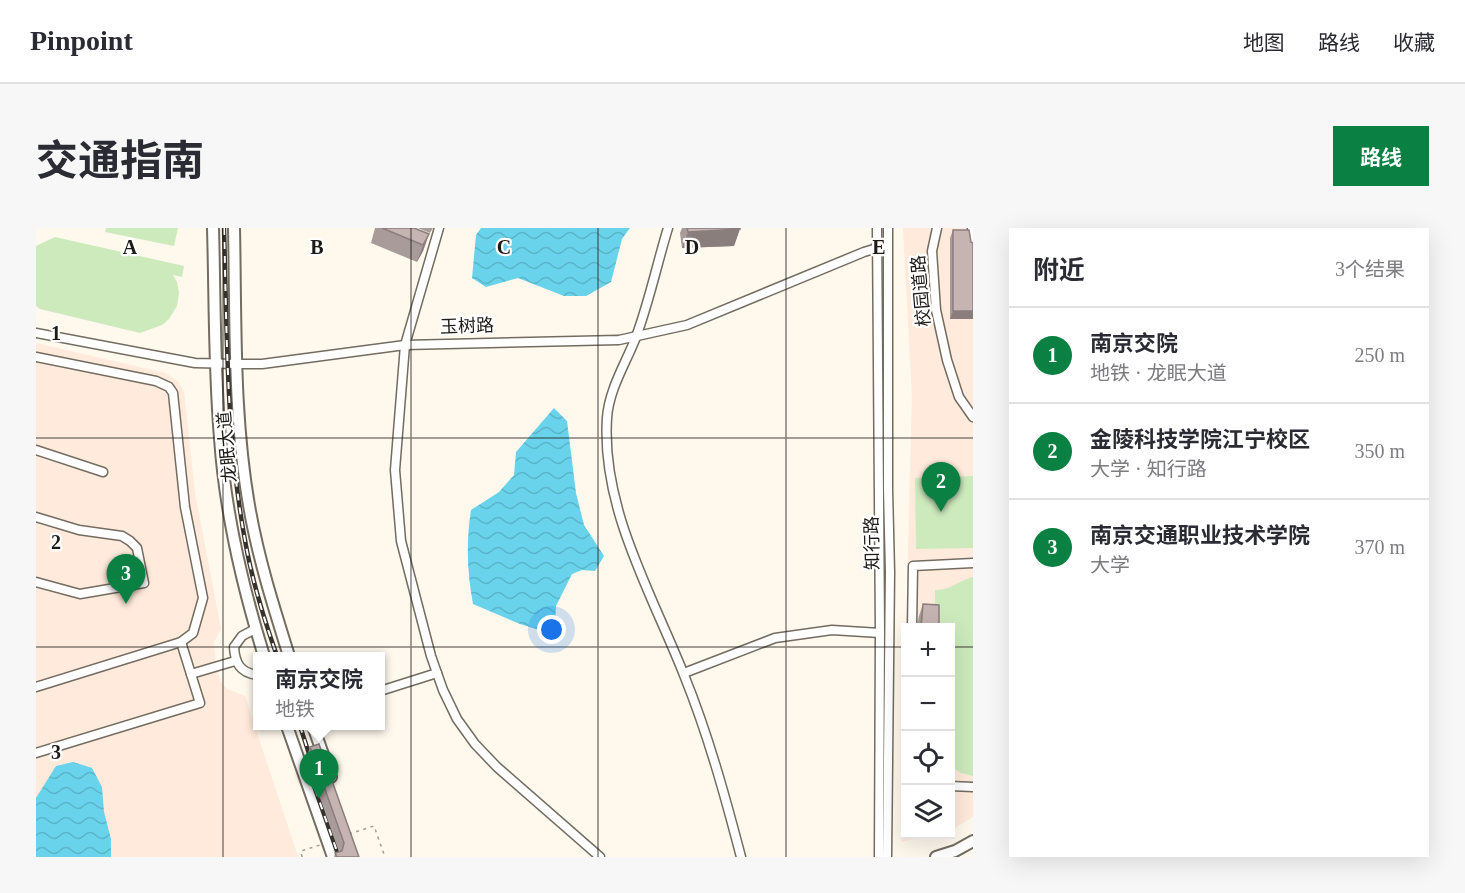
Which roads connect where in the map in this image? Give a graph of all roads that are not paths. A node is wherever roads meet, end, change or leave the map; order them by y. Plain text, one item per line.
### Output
1 (213, 228) edge
2 (234, 228) edge
3 (439, 228) edge
4 (668, 228) edge
5 (877, 228) edge
6 (888, 228) edge
7 (937, 228) edge
8 (972, 228) edge
9 (877, 248) junction
10 (887, 248) junction
11 (973, 248) edge
12 (36, 333) edge
13 (636, 336) junction
14 (405, 345) junction
15 (36, 357) edge
16 (217, 364) junction
17 (237, 364) junction
18 (973, 417) edge
19 (36, 450) edge
20 (103, 472) dead end
21 (36, 516) edge
22 (973, 563) edge
23 (36, 582) edge
24 (912, 623) edge
25 (255, 629) junction
26 (880, 633) junction
27 (182, 642) junction
28 (262, 652) edge
29 (287, 652) edge
30 (235, 661) junction
31 (437, 673) junction
32 (684, 673) junction
33 (192, 674) junction
34 (253, 674) edge
35 (36, 687) edge
36 (385, 690) edge
37 (288, 730) edge
38 (314, 730) edge
39 (36, 753) edge
40 (955, 786) edge
41 (973, 787) edge
42 (336, 791) edge
43 (973, 841) edge
44 (333, 857) edge
45 (600, 857) edge
46 (741, 857) edge
47 (879, 857) edge
48 (887, 857) edge
49 (936, 857) edge

1 - 16 main road, 龙眠大道
2 - 17 main road, 龙眠大道
3 - 14 street
4 - 13 street
5 - 9 street, 知行路
6 - 10 street, 知行路
7 - 18 street, 校园道路
8 - 11 street
9 - 10 street, 玉树路
9 - 13 street, 玉树路
9 - 26 street, 知行路
10 - 48 street, 知行路
12 - 16 street, 玉树路
13 - 14 street, 玉树路
13 - 32 street
14 - 17 street, 玉树路
14 - 31 street
15 - 27 street
16 - 17 street, 玉树路
16 - 25 main road, 龙眠大道
17 - 29 main road, 龙眠大道
19 - 20 street
21 - 23 street
22 - 24 street
25 - 28 main road, 龙眠大道
25 - 30 street
26 - 32 street
26 - 47 street, 知行路
27 - 33 street
27 - 35 street
30 - 33 street
30 - 34 street
31 - 36 street
31 - 45 street
32 - 46 street
33 - 39 street
37 - 44 main road
38 - 42 main road
40 - 41 street
43 - 49 main road

